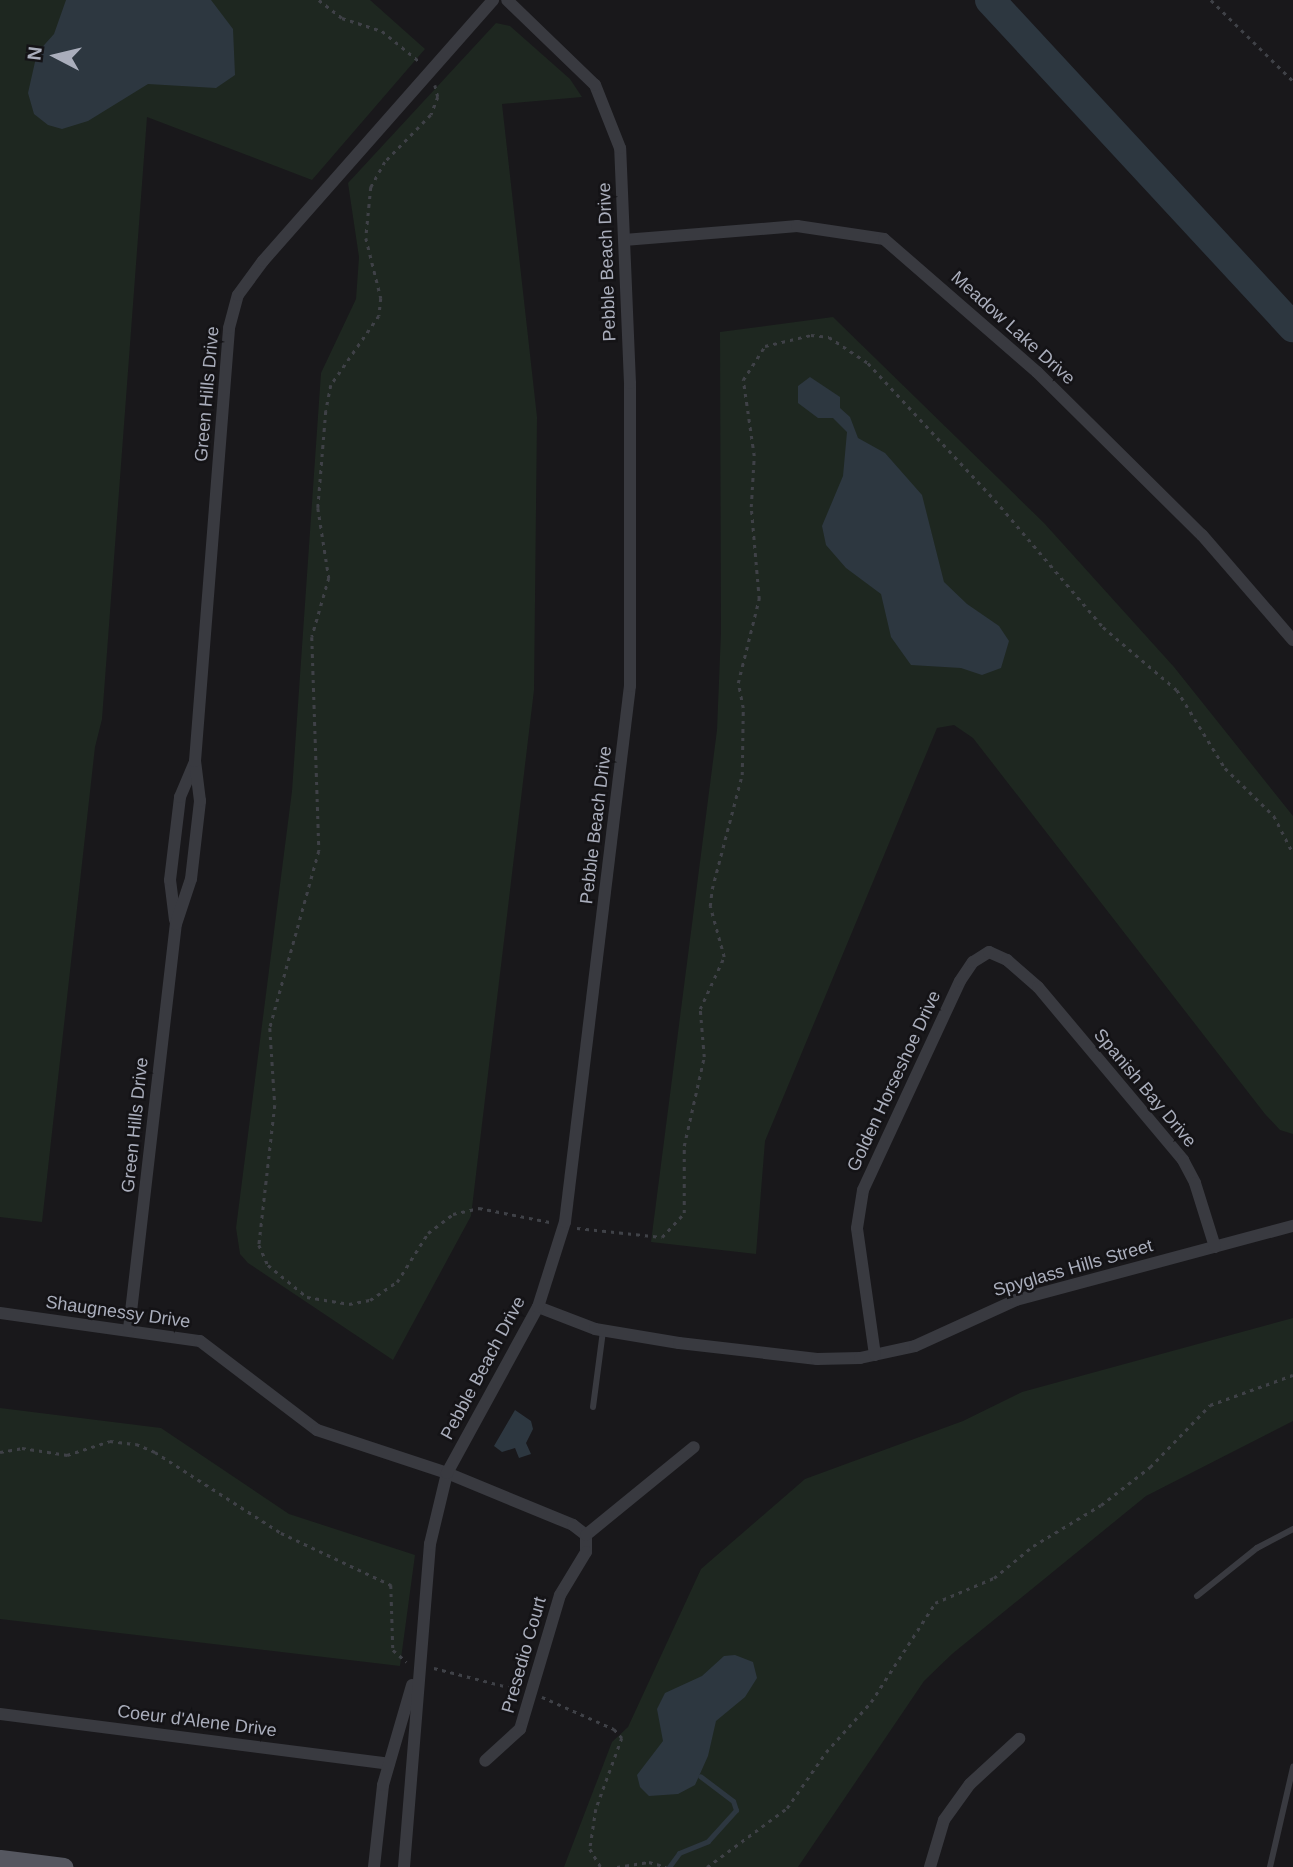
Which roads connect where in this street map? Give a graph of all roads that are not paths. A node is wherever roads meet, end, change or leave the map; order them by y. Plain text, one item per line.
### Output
1 (493, 0) edge
2 (507, 0) edge
3 (624, 240) junction
4 (1293, 640) edge
5 (195, 761) junction
6 (176, 924) junction
7 (1019, 970) joint
8 (1293, 1226) edge
9 (1214, 1247) junction
10 (538, 1307) junction
11 (0, 1313) edge
12 (129, 1329) junction
13 (603, 1331) junction
14 (875, 1355) junction
15 (593, 1407) dead end
16 (694, 1447) dead end
17 (447, 1473) junction
18 (1293, 1530) edge
19 (586, 1535) junction
20 (1197, 1596) dead end
21 (418, 1665) junction
22 (0, 1714) edge
23 (1019, 1739) dead end
24 (485, 1761) dead end
25 (389, 1764) junction
26 (1293, 1767) edge
27 (0, 1860) edge
28 (63, 1867) edge
29 (373, 1867) edge
30 (404, 1867) edge
31 (930, 1867) edge
32 (1270, 1867) edge

1 - 5 street, Green Hills Drive
2 - 3 street, Pebble Beach Drive
3 - 4 street, Meadow Lake Drive
3 - 10 street, Pebble Beach Drive
5 - 6 street, Green Hills Drive
5 - 6 street, Green Hills Drive
6 - 12 street, Green Hills Drive
7 - 9 street, Spanish Bay Drive
7 - 14 street, Golden Horseshoe Drive
8 - 9 street, Spyglass Hills Street
9 - 14 street, Spyglass Hills Street
10 - 13 street, Spyglass Hills Street
10 - 17 street, Pebble Beach Drive
11 - 12 street, Shaugnessy Drive
12 - 17 street, Shaugnessy Drive
13 - 14 street, Spyglass Hills Street
13 - 15 lane
16 - 19 street
17 - 19 street
17 - 21 street, Pebble Beach Drive
18 - 20 lane
19 - 24 street, Presedio Court
21 - 25 street
21 - 30 street
22 - 25 street, Coeur d'Alene Drive
23 - 31 street
25 - 29 street
26 - 32 lane
27 - 28 main road

